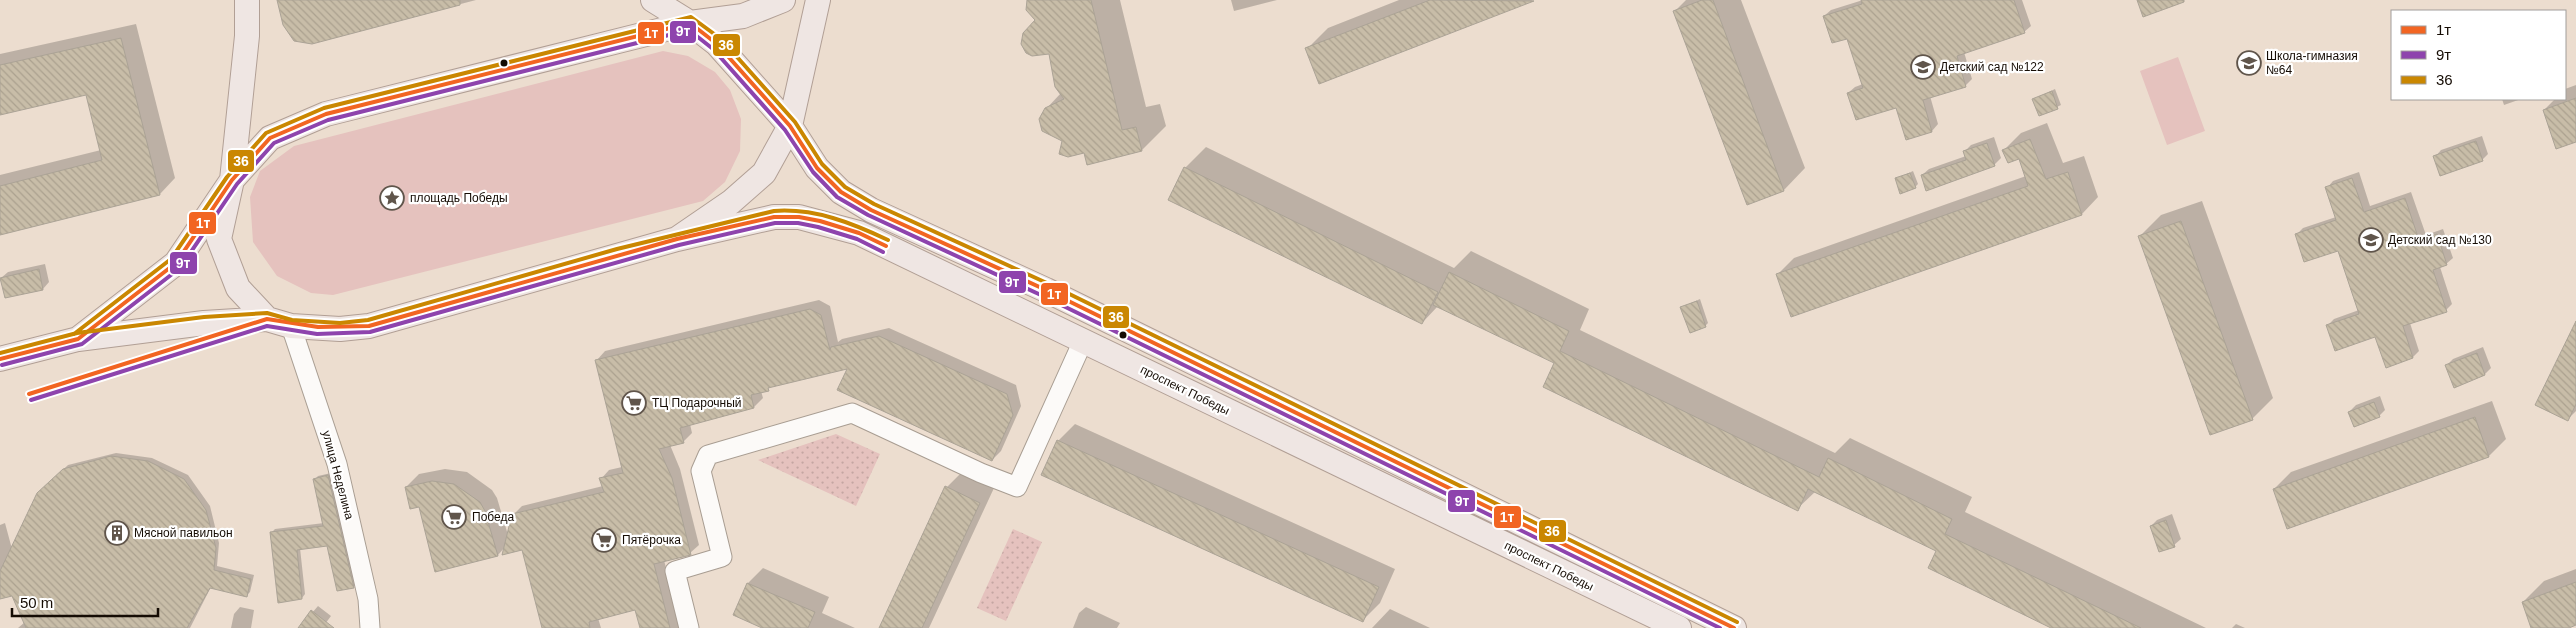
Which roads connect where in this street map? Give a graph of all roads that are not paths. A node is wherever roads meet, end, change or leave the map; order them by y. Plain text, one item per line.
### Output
1 (247, 0) edge
2 (653, 0) edge
3 (783, 0) edge
4 (818, 0) edge
5 (690, 23) junction
6 (790, 126) junction
7 (232, 180) junction
8 (677, 240) junction
9 (267, 319) junction
10 (292, 326) junction
11 (78, 339) junction
12 (1083, 341) junction
13 (0, 359) edge
14 (370, 628) edge
15 (689, 628) edge
16 (1679, 628) edge
17 (1734, 628) edge

1 - 7 main road
2 - 5 main road
3 - 5 main road
4 - 6 main road
5 - 6 main road
5 - 7 main road
6 - 8 main road
6 - 17 main road, проспект Победы
7 - 9 main road
7 - 11 main road
8 - 10 main road
8 - 12 main road, проспект Победы
9 - 10 main road
9 - 11 main road
10 - 14 street, улица Неделина
11 - 13 main road
12 - 15 street
12 - 16 main road, проспект Победы

